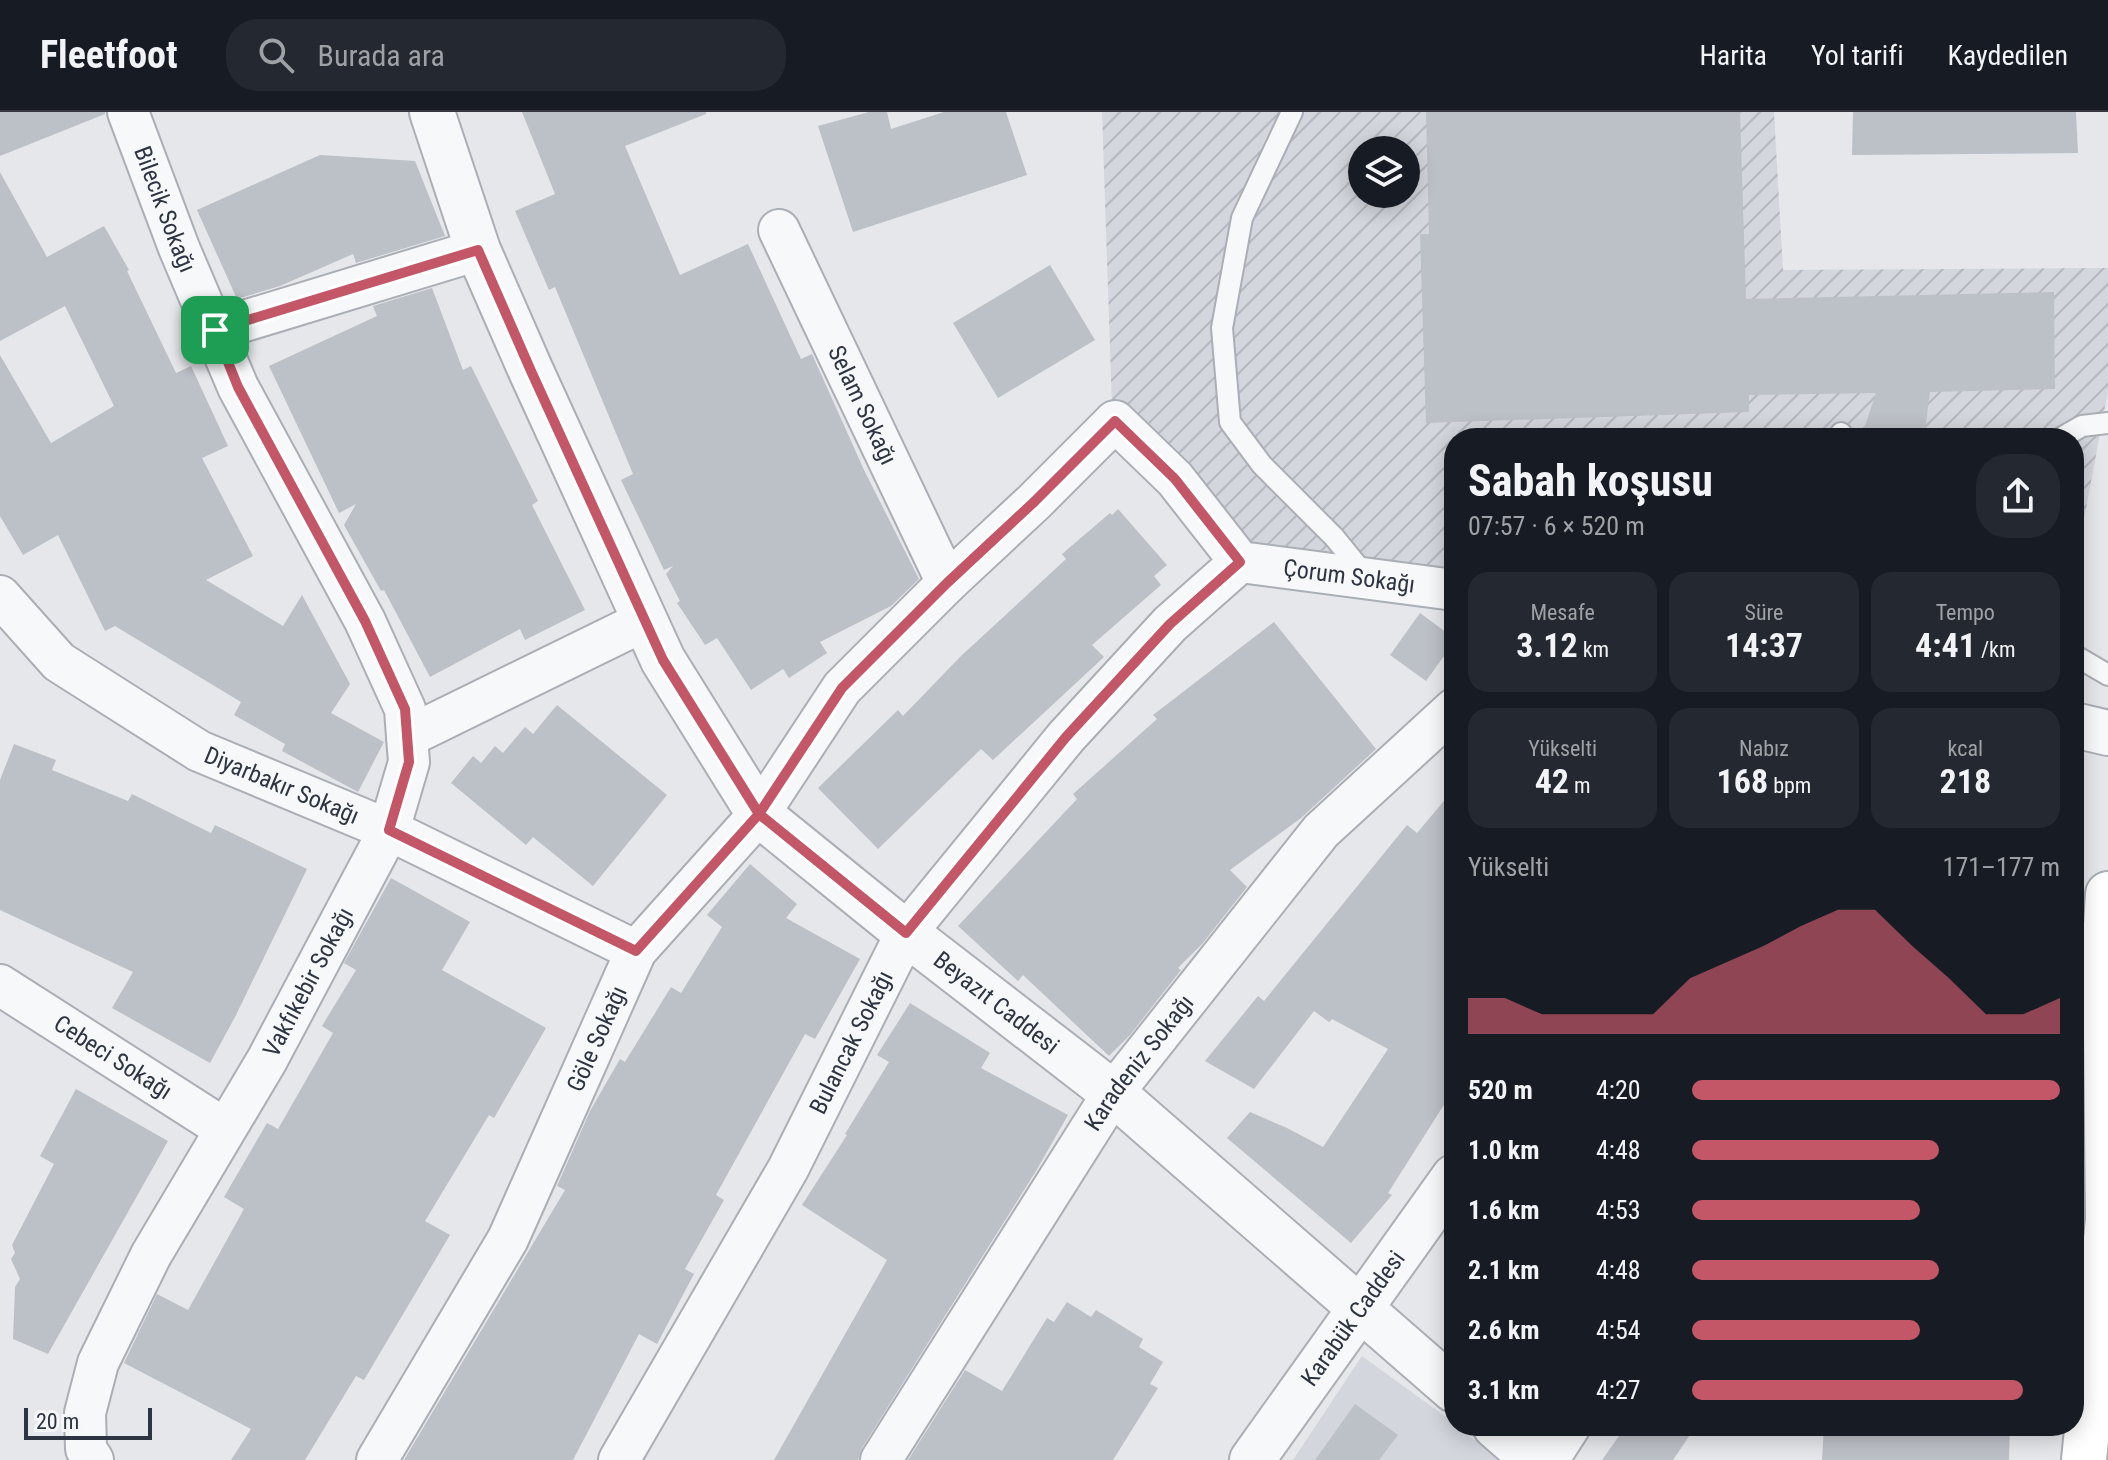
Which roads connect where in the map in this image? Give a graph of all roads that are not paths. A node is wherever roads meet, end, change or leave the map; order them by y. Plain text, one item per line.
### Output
1 (128, 112) edge
2 (432, 112) edge
3 (1292, 112) edge
4 (779, 230) dead end
5 (478, 250) junction
6 (215, 330) junction
7 (2108, 423) edge
8 (2078, 428) edge
9 (1240, 562) junction
10 (1368, 578) junction
11 (947, 583) junction
12 (1444, 589) edge
13 (0, 596) edge
14 (646, 620) junction
15 (2084, 661) edge
16 (2108, 675) edge
17 (1444, 718) edge
18 (2084, 727) edge
19 (2108, 733) edge
20 (407, 737) junction
21 (759, 814) junction
22 (389, 830) junction
23 (2108, 894) edge
24 (906, 933) junction
25 (2090, 946) edge
26 (636, 951) junction
27 (0, 985) edge
28 (1113, 1093) junction
29 (225, 1129) junction
30 (1444, 1191) edge
31 (2108, 1221) edge
32 (1359, 1308) junction
33 (1444, 1381) edge
34 (1506, 1436) edge
35 (1564, 1436) edge
36 (93, 1460) edge
37 (377, 1460) edge
38 (619, 1460) edge
39 (881, 1460) edge
40 (1252, 1460) edge
41 (1534, 1460) edge
42 (1548, 1460) edge
43 (2084, 1460) edge

1 - 6 street, Bilecik Sokağı
2 - 5 street, Beyazıt Caddesi
3 - 10 lane
4 - 11 street, Selam Sokağı
5 - 6 street
5 - 14 street, Beyazıt Caddesi
6 - 20 street, Bilecik Sokağı
7 - 8 lane
9 - 10 street, Çorum Sokağı
9 - 11 street, Göle Sokağı
9 - 24 street, Bulancak Sokağı
10 - 12 street, Çorum Sokağı
11 - 21 street, Göle Sokağı
13 - 22 street, Diyarbakır Sokağı
14 - 20 street
14 - 21 street, Beyazıt Caddesi
15 - 16 lane
17 - 28 street, Karadeniz Sokağı
18 - 19 street
20 - 22 street, Vakfıkebir Sokağı
21 - 24 street, Beyazıt Caddesi
21 - 26 street, Göle Sokağı
22 - 26 street, Diyarbakır Sokağı
22 - 29 street, Vakfıkebir Sokağı
23 - 25 main road
24 - 28 street, Beyazıt Caddesi
24 - 38 street, Bulancak Sokağı
25 - 31 main road
26 - 37 street, Göle Sokağı
27 - 29 street, Cebeci Sokağı
28 - 32 street, Beyazıt Caddesi
28 - 39 street, Karadeniz Sokağı
29 - 36 street, Vakfıkebir Sokağı
30 - 32 street, Karabük Caddesi
31 - 43 main road
32 - 33 street, Beyazıt Caddesi
32 - 40 street, Karabük Caddesi
34 - 41 street
35 - 42 street

